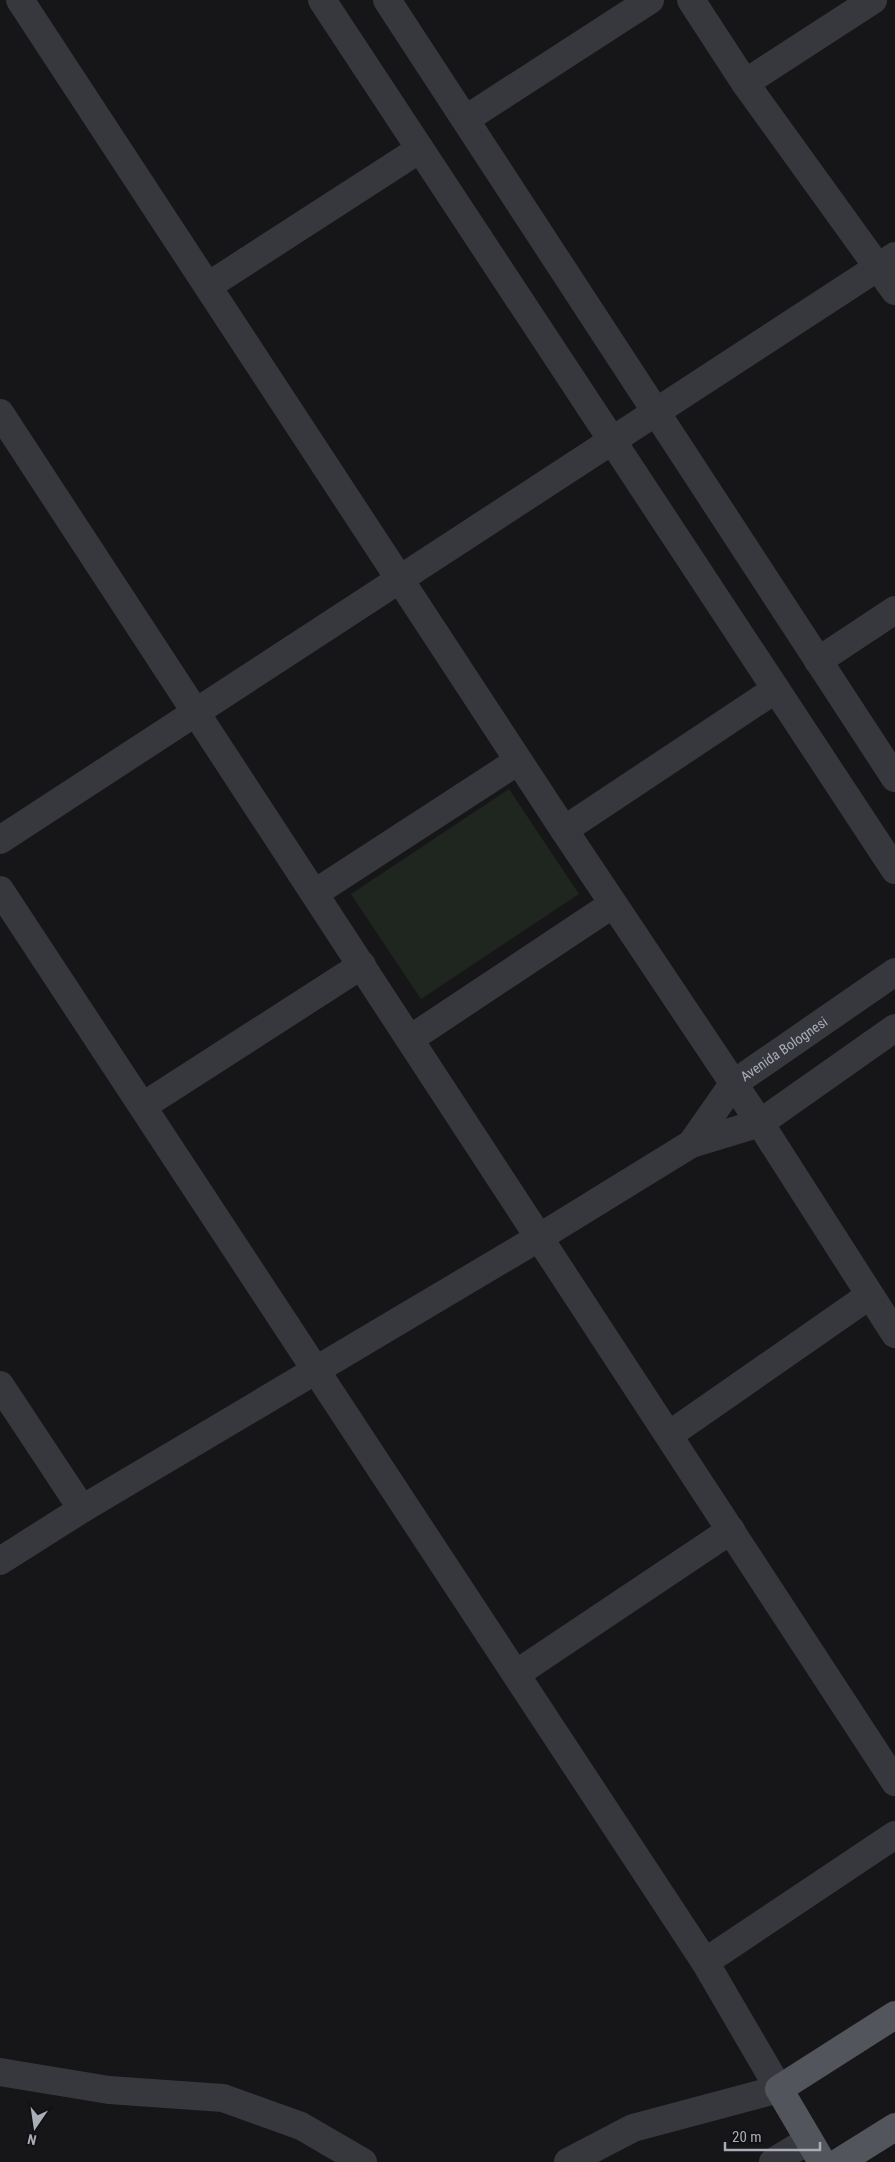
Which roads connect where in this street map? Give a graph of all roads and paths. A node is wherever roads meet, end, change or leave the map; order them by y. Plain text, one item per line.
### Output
1 (20, 0) edge
2 (322, 0) edge
3 (387, 0) edge
4 (650, 0) edge
5 (691, 0) edge
6 (873, 0) edge
7 (745, 83) junction
8 (466, 120) junction
9 (420, 149) junction
10 (887, 261) edge
11 (208, 286) junction
12 (895, 290) edge
13 (656, 411) junction
14 (2, 420) edge
15 (612, 440) junction
16 (399, 579) junction
17 (895, 610) edge
18 (818, 661) junction
19 (776, 689) junction
20 (196, 712) junction
21 (518, 761) junction
22 (895, 778) edge
23 (564, 830) junction
24 (0, 840) edge
25 (895, 870) edge
26 (0, 890) edge
27 (315, 894) junction
28 (613, 904) junction
29 (362, 965) junction
30 (895, 972) edge
31 (895, 1028) edge
32 (410, 1039) junction
33 (733, 1084) junction
34 (142, 1106) junction
35 (760, 1123) junction
36 (691, 1144) junction
37 (540, 1237) junction
38 (870, 1296) junction
39 (895, 1334) edge
40 (317, 1369) junction
41 (0, 1385) edge
42 (669, 1435) junction
43 (82, 1509) junction
44 (731, 1530) junction
45 (0, 1561) edge
46 (516, 1674) junction
47 (895, 1782) edge
48 (895, 1835) edge
49 (705, 1962) junction
50 (895, 2015) edge
51 (0, 2072) edge
52 (780, 2089) junction
53 (895, 2127) edge
54 (816, 2151) edge
55 (363, 2162) edge
56 (568, 2162) edge
57 (773, 2162) edge
58 (839, 2162) edge

1 - 11 street
2 - 9 street
3 - 8 street
4 - 8 street
5 - 7 street
6 - 7 street
7 - 10 street
8 - 13 street
9 - 11 street
9 - 15 street
10 - 12 street
10 - 13 street
11 - 16 street
13 - 15 street
13 - 18 street
14 - 20 street
15 - 16 street
15 - 19 street
16 - 20 street
16 - 21 street
17 - 18 street
18 - 22 street
19 - 23 street
19 - 25 street
20 - 24 street
20 - 27 street
21 - 23 street
21 - 27 street
23 - 28 street
26 - 34 street
27 - 29 street
28 - 32 street
28 - 33 street
29 - 32 street
29 - 34 street
30 - 33 street, Avenida Bolognesi
31 - 35 street
32 - 37 street
33 - 35 street
33 - 36 street, Avenida Bolognesi
34 - 40 street
35 - 36 street
35 - 38 street
36 - 37 street
37 - 40 street
37 - 42 street
38 - 39 street
38 - 42 street
40 - 43 street
40 - 46 street
41 - 43 street
42 - 44 street
43 - 45 street
44 - 46 street
44 - 47 street
46 - 49 street
48 - 49 street
49 - 52 street
50 - 52 main road
51 - 55 street
52 - 54 main road
52 - 56 street
53 - 58 main road
54 - 57 street

